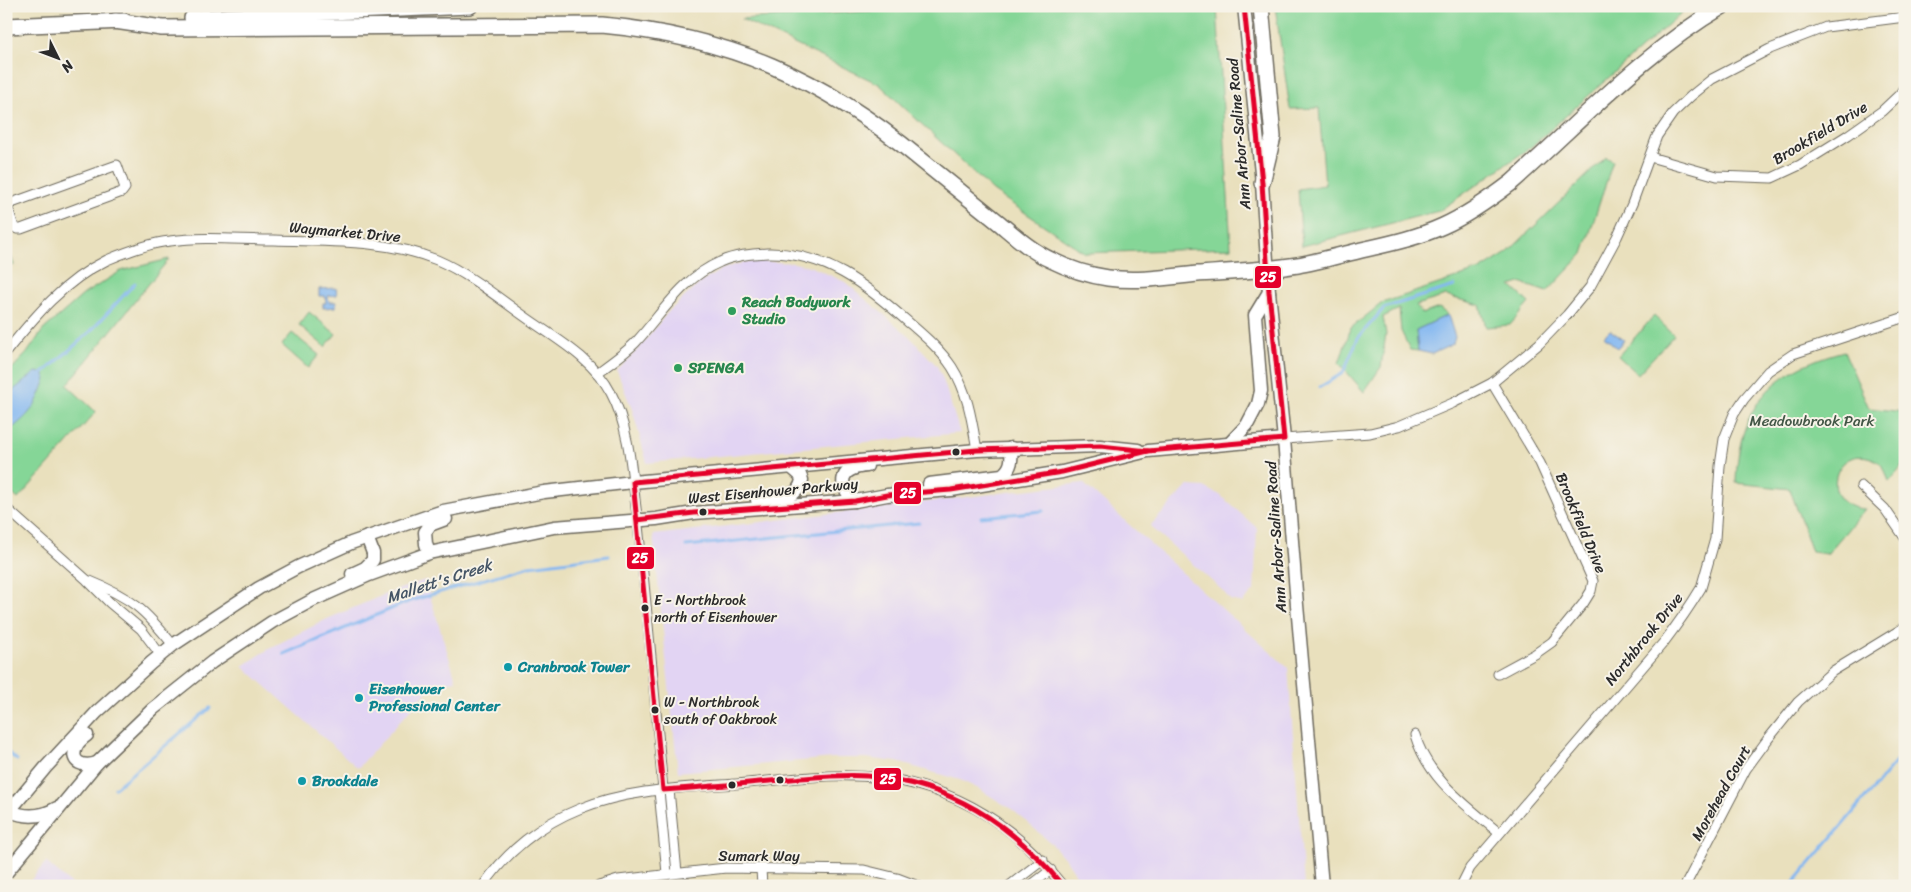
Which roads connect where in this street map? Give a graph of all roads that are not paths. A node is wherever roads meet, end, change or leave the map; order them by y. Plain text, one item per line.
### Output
1 (470, 6) edge
2 (1723, 6) edge
3 (1261, 8) edge
4 (1244, 9) edge
5 (1905, 17) edge
6 (115, 21) junction
7 (6, 26) edge
8 (1905, 86) edge
9 (1650, 157) junction
10 (1262, 183) junction
11 (7, 205) edge
12 (1268, 269) junction
13 (1269, 292) junction
14 (1905, 317) edge
15 (6, 352) edge
16 (597, 373) junction
17 (1492, 383) junction
18 (1284, 439) junction
19 (1230, 443) junction
20 (1011, 448) junction
21 (977, 450) junction
22 (1148, 450) junction
23 (950, 452) junction
24 (791, 468) junction
25 (633, 482) junction
26 (1861, 486) dead end
27 (544, 492) junction
28 (887, 496) junction
29 (855, 501) junction
30 (6, 508) edge
31 (694, 513) junction
32 (637, 520) junction
33 (367, 537) junction
34 (1905, 538) edge
35 (429, 553) junction
36 (87, 580) junction
37 (272, 622) junction
38 (1905, 627) edge
39 (173, 645) junction
40 (155, 658) junction
41 (1498, 674) dead end
42 (1415, 736) dead end
43 (97, 763) junction
44 (664, 790) junction
45 (62, 804) junction
46 (8, 813) edge
47 (1499, 833) junction
48 (1043, 860) junction
49 (761, 869) junction
50 (1051, 870) junction
51 (6, 872) edge
52 (672, 873) junction
53 (895, 882) edge
54 (483, 886) edge
55 (599, 886) edge
56 (762, 886) edge
57 (918, 886) edge
58 (1009, 886) edge
59 (1030, 886) edge
60 (1063, 886) edge
61 (1322, 886) edge
62 (1461, 886) edge
63 (1685, 886) edge

1 - 6 highway
2 - 12 highway
3 - 10 highway
4 - 10 main road, Ann Arbor-Saline Road
5 - 9 street
6 - 7 highway
6 - 12 highway
8 - 9 street, Brookfield Drive
9 - 17 street
10 - 12 main road, Ann Arbor-Saline Road
11 - 11 street
12 - 13 main road, Ann Arbor-Saline Road
13 - 18 main road, Ann Arbor-Saline Road
13 - 19 main road
14 - 47 street, Northbrook Drive
15 - 16 street, Waymarket Drive
16 - 21 street
16 - 25 street, Waymarket Drive
17 - 18 street
17 - 41 street, Brookfield Drive
18 - 19 main road, West Eisenhower Parkway
18 - 61 main road, Ann Arbor-Saline Road
19 - 22 main road, West Eisenhower Parkway
20 - 21 main road, West Eisenhower Parkway
20 - 22 main road, West Eisenhower Parkway
20 - 28 main road
21 - 23 main road, West Eisenhower Parkway
22 - 28 main road, West Eisenhower Parkway
23 - 24 main road, West Eisenhower Parkway
23 - 29 main road
24 - 25 main road, West Eisenhower Parkway
24 - 31 main road
25 - 27 main road, West Eisenhower Parkway
25 - 32 street, Waymarket Drive
26 - 34 street
27 - 33 main road, West Eisenhower Parkway
27 - 35 main road
28 - 29 main road, West Eisenhower Parkway
29 - 31 main road, West Eisenhower Parkway
30 - 36 street
31 - 32 main road, West Eisenhower Parkway
32 - 35 main road, West Eisenhower Parkway
32 - 44 street, Waymarket Drive
33 - 37 main road
33 - 39 main road, West Eisenhower Parkway
35 - 37 main road, West Eisenhower Parkway
36 - 39 street
36 - 40 street
37 - 43 main road, West Eisenhower Parkway
38 - 63 street, Morehead Court
39 - 40 main road, West Eisenhower Parkway
40 - 43 main road
40 - 46 main road, West Eisenhower Parkway
42 - 47 street
43 - 45 main road, West Eisenhower Parkway
44 - 48 street
44 - 52 street, Waymarket Drive
44 - 54 street
45 - 46 main road
45 - 51 main road, West Eisenhower Parkway
47 - 62 street, Northbrook Drive
48 - 50 street
48 - 58 street
49 - 52 street, Sumark Way
49 - 53 street, Sumark Way
49 - 56 street
50 - 59 street
50 - 60 street
52 - 55 street, Sumark Way
53 - 57 street, Sumark Way

